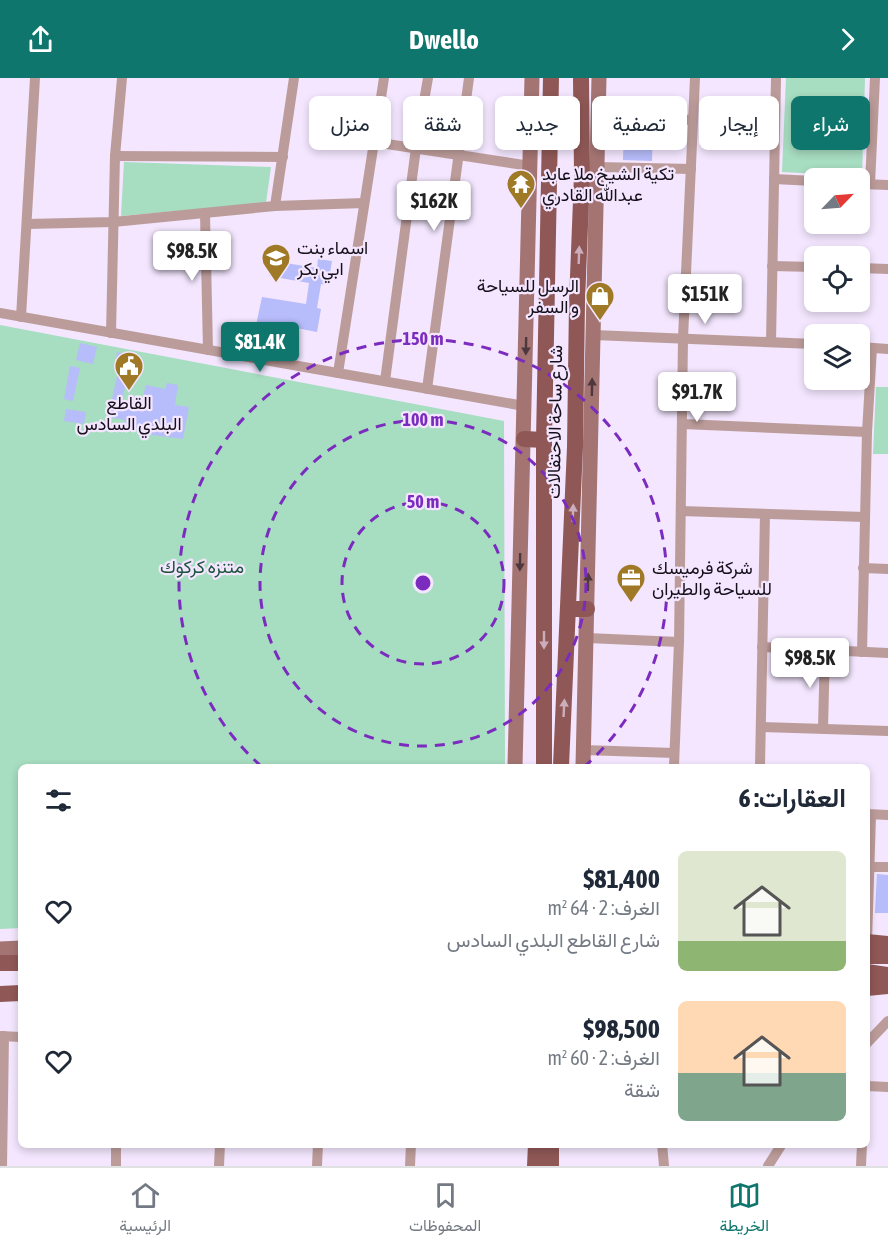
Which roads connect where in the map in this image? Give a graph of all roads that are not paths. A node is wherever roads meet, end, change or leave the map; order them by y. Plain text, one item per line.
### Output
1 (34, 78) edge
2 (122, 78) edge
3 (294, 78) edge
4 (384, 78) edge
5 (428, 78) edge
6 (469, 78) edge
7 (532, 78) edge
8 (551, 78) edge
9 (581, 78) edge
10 (599, 78) edge
11 (695, 78) edge
12 (776, 78) edge
13 (876, 78) edge
14 (381, 96) edge
15 (425, 96) edge
16 (599, 96) edge
17 (875, 102) junction
18 (888, 102) edge
19 (687, 120) edge
20 (692, 120) junction
21 (373, 150) edge
22 (416, 150) edge
23 (430, 150) edge
24 (597, 150) edge
25 (458, 154) junction
26 (115, 156) junction
27 (283, 157) junction
28 (530, 166) junction
29 (597, 167) junction
30 (867, 168) edge
31 (690, 169) junction
32 (774, 179) junction
33 (804, 180) edge
34 (870, 184) edge
35 (888, 185) edge
36 (364, 203) junction
37 (275, 206) junction
38 (205, 214) junction
39 (113, 222) junction
40 (27, 224) junction
41 (772, 266) junction
42 (804, 267) edge
43 (870, 268) edge
44 (888, 269) edge
45 (547, 302) junction
46 (577, 302) junction
47 (0, 313) edge
48 (21, 316) junction
49 (111, 333) junction
50 (594, 335) junction
51 (684, 338) junction
52 (546, 340) junction
53 (577, 341) junction
54 (771, 342) junction
55 (804, 344) edge
56 (872, 348) joint
57 (888, 349) edge
58 (208, 350) junction
59 (338, 373) junction
60 (385, 381) junction
61 (427, 389) junction
62 (524, 406) junction
63 (683, 424) junction
64 (867, 432) junction
65 (524, 439) junction
66 (544, 440) junction
67 (583, 447) junction
68 (681, 511) junction
69 (765, 514) junction
70 (864, 517) junction
71 (863, 568) junction
72 (888, 569) edge
73 (569, 609) junction
74 (587, 609) junction
75 (587, 638) junction
76 (679, 642) junction
77 (762, 647) junction
78 (825, 650) junction
79 (862, 652) junction
80 (888, 653) edge
81 (761, 727) junction
82 (824, 729) junction
83 (888, 731) edge
84 (584, 750) junction
85 (675, 753) junction
86 (515, 764) edge
87 (544, 764) edge
88 (561, 764) edge
89 (583, 764) edge
90 (674, 764) edge
91 (760, 764) edge
92 (870, 814) edge
93 (888, 815) edge
94 (870, 867) edge
95 (888, 867) edge
96 (870, 942) edge
97 (888, 944) edge
98 (18, 948) edge
99 (0, 949) edge
100 (870, 956) edge
101 (888, 956) edge
102 (0, 963) edge
103 (18, 963) edge
104 (870, 972) edge
105 (888, 975) edge
106 (888, 986) edge
107 (870, 988) edge
108 (18, 993) edge
109 (0, 994) edge
110 (888, 1021) edge
111 (2, 1036) edge
112 (18, 1037) edge
113 (870, 1040) edge
114 (870, 1086) edge
115 (888, 1087) edge
116 (116, 1148) edge
117 (220, 1148) edge
118 (318, 1148) edge
119 (411, 1148) edge
120 (536, 1148) edge
121 (551, 1148) edge
122 (662, 1148) edge
123 (779, 1148) edge
124 (862, 1148) edge
125 (2, 1166) edge
126 (116, 1166) edge
127 (219, 1166) edge
128 (317, 1166) edge
129 (410, 1166) edge
130 (535, 1166) edge
131 (551, 1166) edge
132 (664, 1166) edge
133 (768, 1166) edge
134 (861, 1166) edge

1 - 40 street
2 - 26 street
3 - 27 street
4 - 14 street
5 - 15 street
6 - 25 street
7 - 28 main road
8 - 45 main road, شارع ساحة الاحتفالات
46 -> 9 main road, شارع ساحة الاحتفالات
10 - 16 main road
11 - 20 street
12 - 32 street
13 - 17 street
17 - 18 street
17 - 30 street
19 - 20 street
20 - 31 street
21 - 36 street
22 - 60 street
23 - 25 street
24 - 29 main road
25 - 28 street
25 - 61 street
26 - 27 street
26 - 39 street
27 - 37 street
28 -> 62 main road
29 - 31 street
29 - 50 main road
31 - 51 street
32 - 33 street
32 - 41 street
34 - 35 street
36 - 37 street
36 - 59 street
37 - 38 street
38 - 39 street
38 - 58 street
39 - 40 street
39 - 49 street
40 - 48 street
41 - 42 street
41 - 54 street
43 - 44 street
45 - 46 main road
45 - 52 main road, شارع ساحة الاحتفالات
46 - 53 main road, شارع ساحة الاحتفالات
47 - 48 street
48 - 49 street
49 - 58 street
50 - 51 street
67 -> 50 main road
51 - 54 street
51 - 63 street
52 - 53 main road
52 - 66 main road, شارع ساحة الاحتفالات
53 - 67 main road, شارع ساحة الاحتفالات
54 - 55 street
56 - 57 street
56 - 64 street
58 - 59 street
59 - 60 street
60 - 61 street
61 - 62 street
62 - 65 main road
63 - 64 street
63 - 68 street
64 - 70 street
65 - 66 main road
65 -> 86 main road
66 -> 87 main road, شارع ساحة الاحتفالات
73 -> 67 main road, شارع ساحة الاحتفالات
74 -> 67 main road
68 - 69 street
68 - 76 street
69 - 70 street
69 - 77 street
70 - 71 street
71 - 72 street
71 - 79 street
73 - 74 main road
88 -> 73 main road, شارع ساحة الاحتفالات
74 - 75 main road
75 - 76 street
75 - 84 main road
76 - 85 street
77 - 78 street
77 - 81 street
78 - 79 street
78 - 82 street
79 - 80 street
81 - 82 street
81 - 91 street
82 - 83 street
84 - 85 street
84 - 89 main road
85 - 90 street
92 - 93 street
94 - 95 street
96 - 97 main road
98 - 99 main road
100 - 101 main road
102 - 103 main road
104 - 105 main road
106 - 107 main road
108 - 109 main road
110 - 113 street
111 - 112 street
111 - 125 street
114 - 115 street
116 - 126 street
117 - 127 street
118 - 128 street
119 - 129 street
120 - 130 main road
121 - 131 main road
122 - 132 street
123 - 133 street
124 - 134 street

